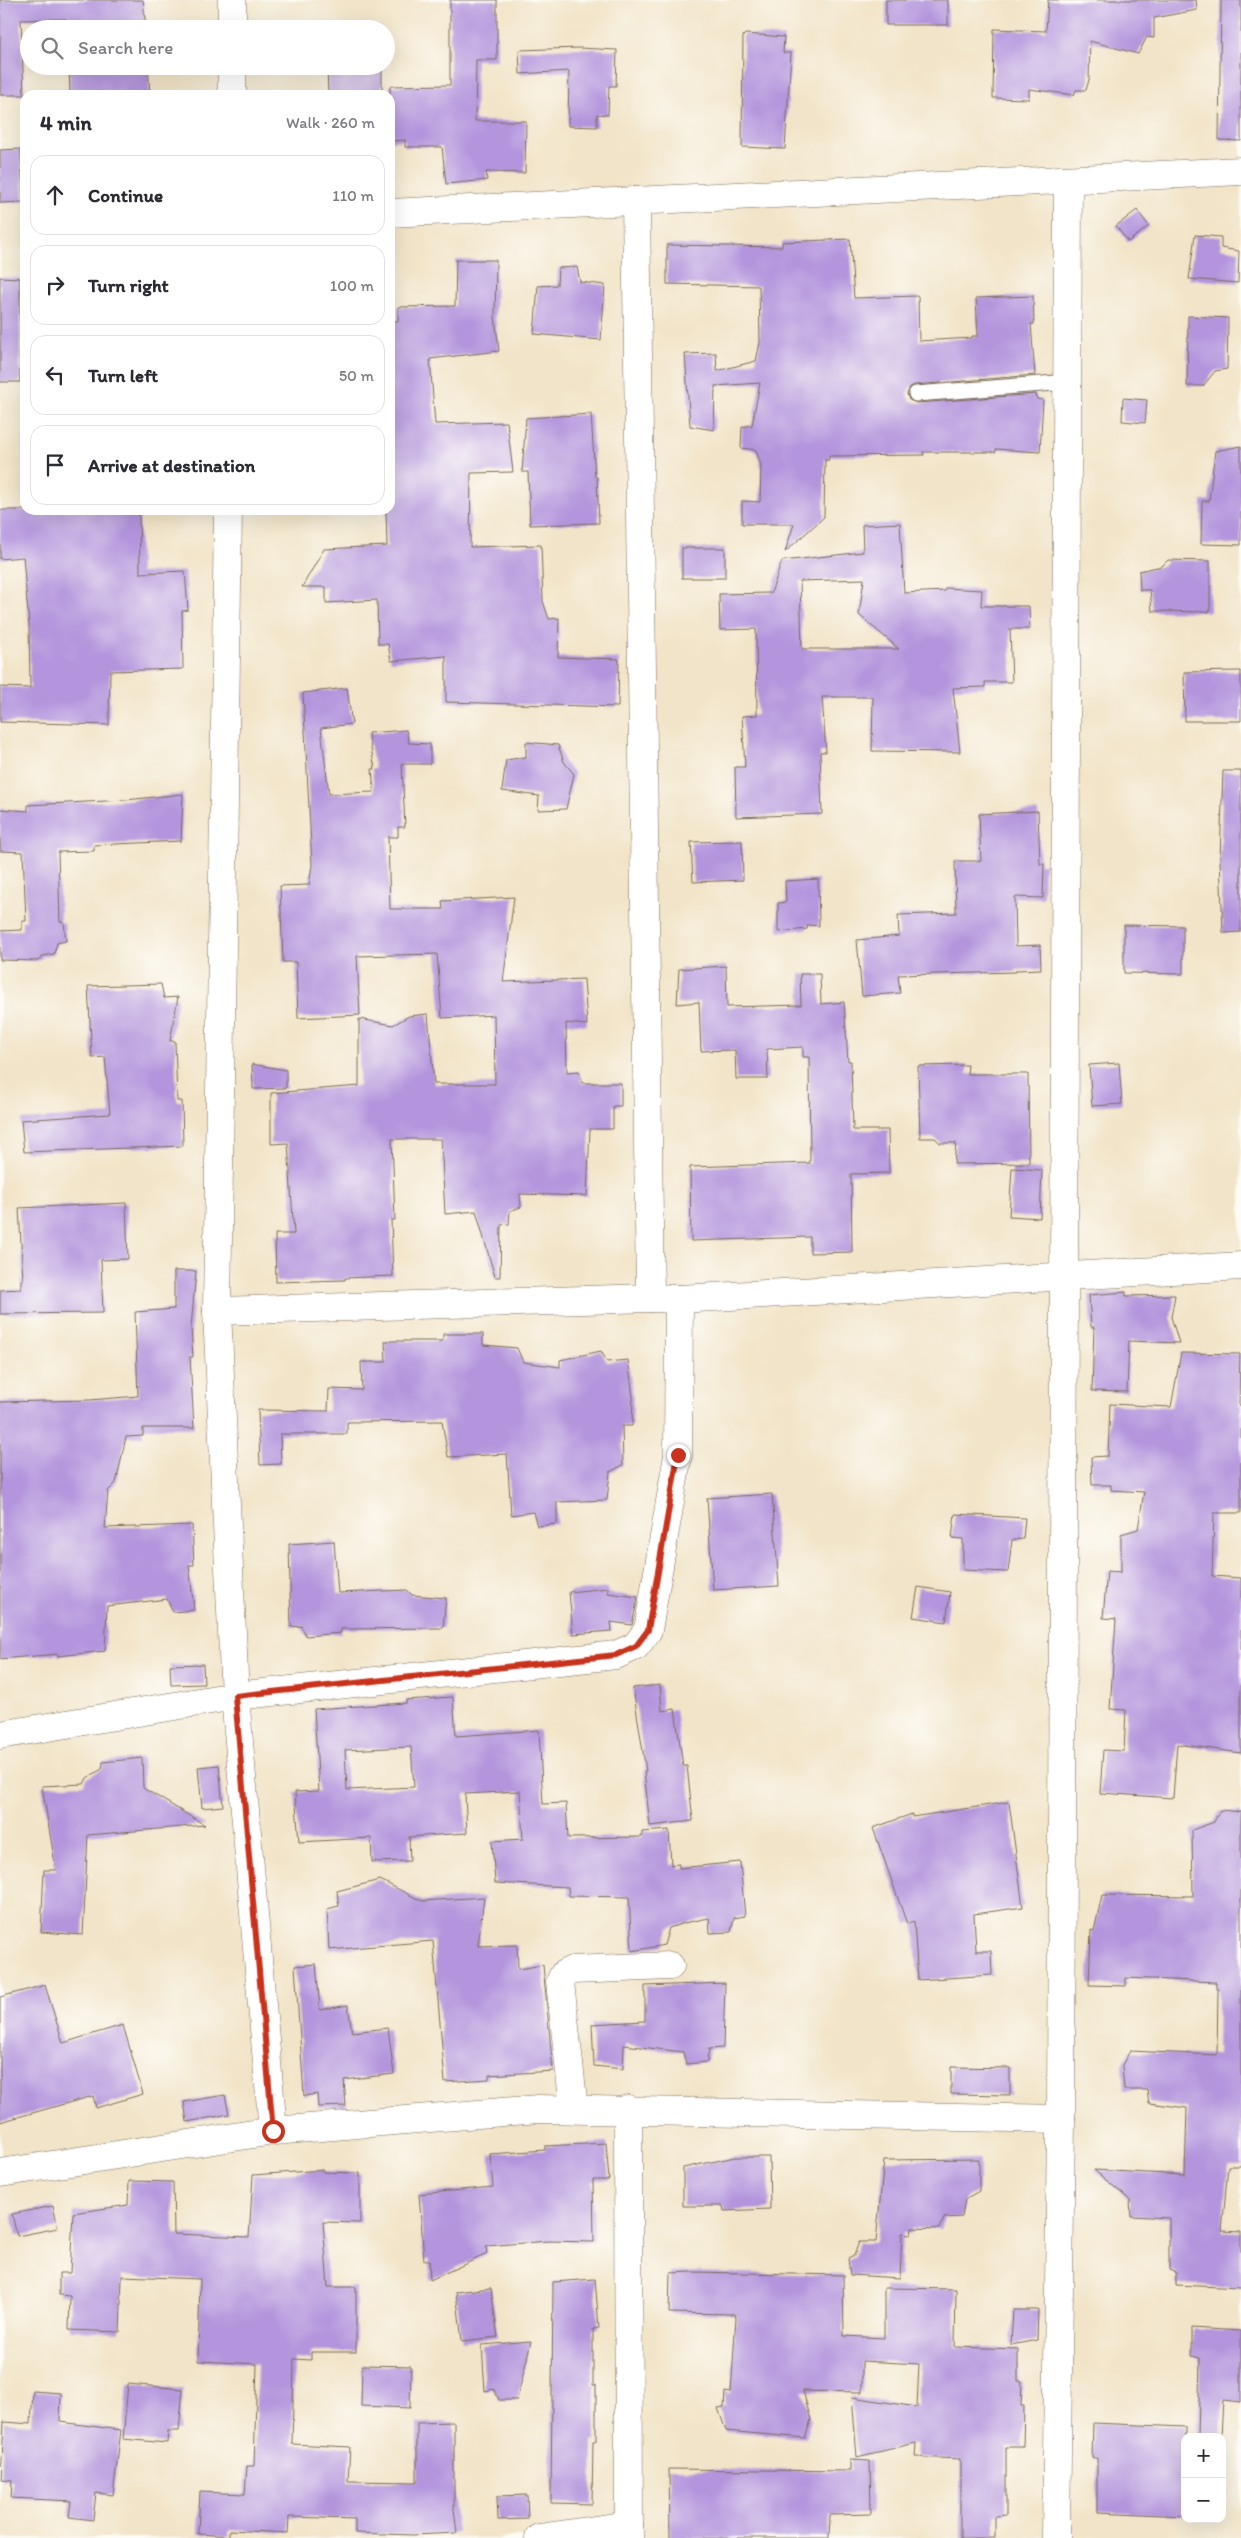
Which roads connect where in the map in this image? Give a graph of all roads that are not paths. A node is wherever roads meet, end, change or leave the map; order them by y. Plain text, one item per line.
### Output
1 (232, 0) edge
2 (232, 20) edge
3 (232, 75) edge
4 (232, 90) edge
5 (1241, 171) edge
6 (1068, 180) junction
7 (636, 201) junction
8 (395, 212) edge
9 (1068, 382) junction
10 (916, 394) dead end
11 (228, 515) edge
12 (1241, 1266) edge
13 (1064, 1276) junction
14 (650, 1298) junction
15 (679, 1299) junction
16 (217, 1310) junction
17 (235, 1696) junction
18 (0, 1735) edge
19 (670, 1966) dead end
20 (574, 2109) junction
21 (628, 2109) junction
22 (1061, 2118) junction
23 (273, 2131) junction
24 (0, 2174) edge
25 (629, 2532) edge
26 (539, 2538) edge
27 (1056, 2538) edge

1 - 2 street
3 - 4 street
5 - 6 street
6 - 7 street
6 - 9 street
7 - 8 street
7 - 14 street
9 - 10 lane
9 - 13 street
11 - 16 street
12 - 13 street
13 - 15 street
13 - 22 street
14 - 15 street
14 - 16 street
15 - 17 street
16 - 17 street
17 - 18 street
17 - 23 street
19 - 20 street
20 - 21 street
20 - 23 street
21 - 22 street
21 - 25 street
22 - 27 street
23 - 24 street
25 - 26 street

